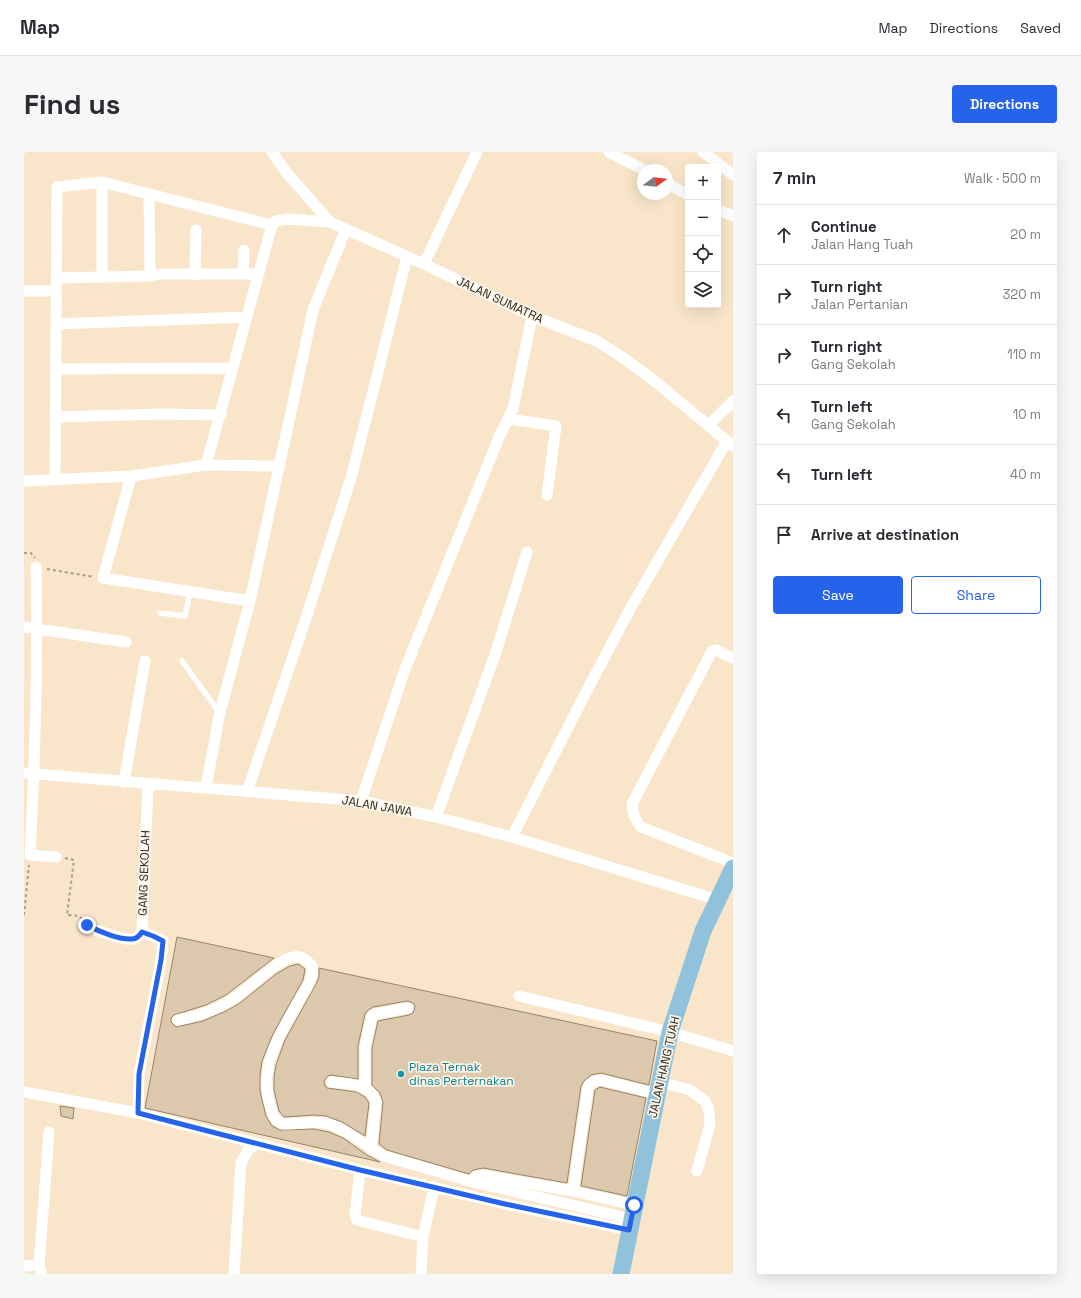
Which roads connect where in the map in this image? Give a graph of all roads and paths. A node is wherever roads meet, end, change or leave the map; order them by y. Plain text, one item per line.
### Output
1 (272, 152) edge
2 (477, 152) edge
3 (609, 152) edge
4 (703, 152) edge
5 (637, 166) edge
6 (733, 174) edge
7 (102, 182) junction
8 (673, 186) edge
9 (685, 193) edge
10 (149, 194) junction
11 (721, 211) edge
12 (733, 216) edge
13 (330, 222) junction
14 (272, 224) junction
15 (346, 229) junction
16 (196, 230) dead end
17 (244, 250) dead end
18 (407, 257) junction
19 (424, 264) junction
20 (243, 274) junction
21 (259, 274) junction
22 (195, 275) junction
23 (150, 276) junction
24 (102, 277) junction
25 (56, 278) junction
26 (24, 291) edge
27 (56, 291) junction
28 (532, 316) junction
29 (247, 317) junction
30 (56, 324) junction
31 (233, 368) junction
32 (56, 369) junction
33 (733, 401) edge
34 (221, 415) junction
35 (56, 417) junction
36 (508, 419) junction
37 (709, 425) junction
38 (730, 444) edge
39 (206, 465) junction
40 (280, 466) junction
41 (131, 476) junction
42 (55, 480) junction
43 (24, 481) edge
44 (547, 495) dead end
45 (527, 552) dead end
46 (36, 567) joint
47 (103, 578) junction
48 (190, 592) junction
49 (250, 601) junction
50 (160, 614) dead end
51 (24, 627) edge
52 (37, 628) junction
53 (126, 642) dead end
54 (733, 658) edge
55 (145, 661) dead end
56 (182, 661) dead end
57 (220, 712) junction
58 (29, 773) edge
59 (124, 782) junction
60 (148, 784) junction
61 (206, 787) junction
62 (247, 792) junction
63 (361, 801) junction
64 (436, 817) junction
65 (512, 838) junction
66 (30, 855) junction
67 (56, 857) joint
68 (733, 863) edge
69 (733, 868) edge
70 (718, 900) junction
71 (24, 915) edge
72 (96, 930) joint
73 (142, 932) junction
74 (519, 996) dead end
75 (408, 1008) dead end
76 (178, 1020) dead end
77 (670, 1032) junction
78 (733, 1051) edge
79 (331, 1082) dead end
80 (365, 1087) junction
81 (659, 1088) junction
82 (24, 1092) edge
83 (138, 1113) junction
84 (49, 1132) dead end
85 (257, 1144) junction
86 (371, 1149) junction
87 (360, 1170) junction
88 (697, 1171) dead end
89 (472, 1182) junction
90 (434, 1187) junction
91 (573, 1190) junction
92 (632, 1218) junction
93 (423, 1237) junction
94 (24, 1266) edge
95 (40, 1270) edge
96 (234, 1274) edge
97 (421, 1274) edge
98 (621, 1274) edge

1 - 13 street, JALAN SUMATRA
2 - 19 street
3 - 5 street
4 - 6 street
7 - 10 street
7 - 24 street
7 - 25 street
8 - 9 street
10 - 14 street
10 - 23 street
11 - 12 street
13 - 14 street
13 - 15 street, JALAN SUMATRA
14 - 21 street
15 - 18 street, JALAN SUMATRA
15 - 40 street
16 - 22 street
17 - 20 street
18 - 19 street, JALAN SUMATRA
18 - 62 street
19 - 28 street, JALAN SUMATRA
20 - 21 street
20 - 22 street
21 - 29 street
22 - 23 street
23 - 24 street
24 - 25 street
25 - 27 street
26 - 27 street
27 - 30 street
28 - 36 street
28 - 37 street, JALAN SUMATRA
29 - 30 street
29 - 31 street
30 - 32 street
31 - 32 street
31 - 34 street
32 - 35 street
33 - 37 street
34 - 35 street
34 - 39 street
35 - 42 street
36 - 44 street
36 - 63 street
37 - 38 street, JALAN SUMATRA
38 - 65 street
39 - 40 street
39 - 41 street
40 - 49 street
41 - 42 street
41 - 47 street
42 - 43 street
45 - 64 street
46 - 47 path
46 - 52 street
47 - 48 street
48 - 49 street
48 - 50 lane
49 - 57 street
51 - 52 street
52 - 53 street
52 - 58 street
54 - 68 street
55 - 59 street
56 - 57 lane
57 - 61 street
58 - 59 street, JALAN JAWA
58 - 66 street
59 - 60 street, JALAN JAWA
60 - 61 street, JALAN JAWA
60 - 73 street, GANG SEKOLAH
61 - 62 street, JALAN JAWA
62 - 63 street, JALAN JAWA
63 - 64 street, JALAN JAWA
64 - 65 street, JALAN JAWA
65 - 70 street, JALAN JAWA
66 - 67 street
66 - 71 path
67 - 72 path
69 - 70 main road, JALAN HANG TUAH
70 - 77 main road, JALAN HANG TUAH
72 - 73 street
73 - 83 street, GANG SEKOLAH
74 - 77 street
75 - 80 street
76 - 86 street
77 - 78 street
77 - 81 main road, JALAN HANG TUAH
79 - 80 street
80 - 86 street
81 - 88 street
81 - 91 street
81 - 92 main road, JALAN HANG TUAH
82 - 83 street
83 - 85 street
84 - 95 street
85 - 87 street
85 - 96 street
86 - 89 street
87 - 90 street
87 - 93 street
89 - 91 street
89 - 92 street
90 - 92 street
90 - 93 street
91 - 92 street
92 - 98 main road, JALAN HANG TUAH
93 - 97 street
94 - 95 street

